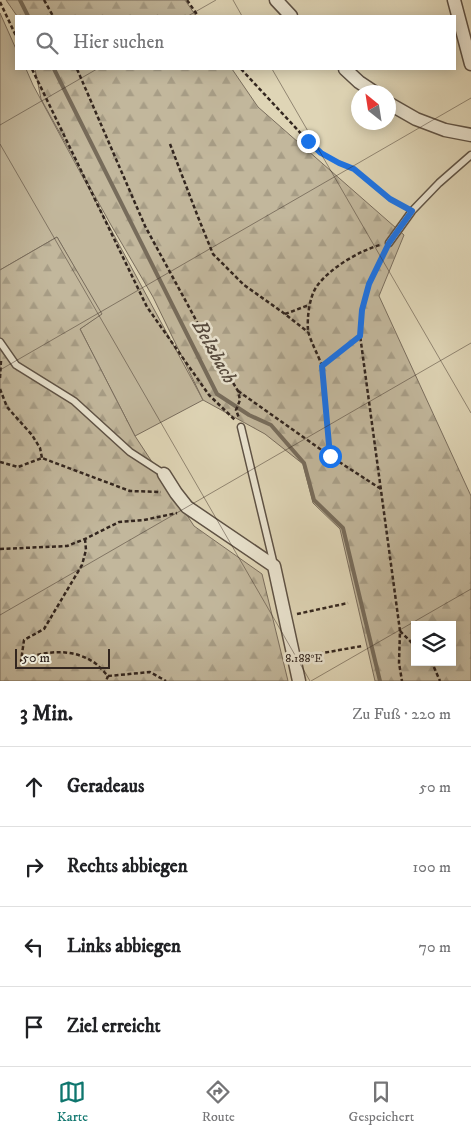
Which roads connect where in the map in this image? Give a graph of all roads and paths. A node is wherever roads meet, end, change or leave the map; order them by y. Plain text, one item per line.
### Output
1 (44, 0) edge
2 (187, 0) edge
3 (276, 0) edge
4 (454, 0) edge
5 (0, 2) edge
6 (52, 15) edge
7 (197, 15) edge
8 (290, 15) edge
9 (15, 34) edge
10 (471, 64) edge
11 (32, 70) edge
12 (77, 70) edge
13 (242, 70) edge
14 (346, 70) edge
15 (364, 85) edge
16 (396, 108) edge
17 (471, 135) edge
18 (170, 144) dead end
19 (471, 155) edge
20 (412, 211) junction
21 (389, 243) junction
22 (309, 305) junction
23 (285, 314) junction
24 (308, 332) junction
25 (360, 336) junction
26 (1, 345) edge
27 (322, 366) junction
28 (0, 378) edge
29 (0, 389) edge
30 (238, 392) junction
31 (236, 410) dead end
32 (241, 427) joint
33 (330, 456) junction
34 (42, 458) junction
35 (0, 462) edge
36 (164, 474) joint
37 (381, 489) junction
38 (176, 493) junction
39 (187, 507) junction
40 (86, 539) junction
41 (0, 549) edge
42 (274, 566) junction
43 (348, 603) dead end
44 (285, 617) junction
45 (400, 631) junction
46 (411, 642) edge
47 (362, 646) dead end
48 (294, 658) junction
49 (433, 666) edge
50 (108, 676) junction
51 (106, 681) edge
52 (166, 681) edge
53 (300, 681) edge
54 (402, 681) edge
55 (440, 681) edge

1 - 6 path
2 - 7 path
3 - 8 street
4 - 10 street
5 - 9 path
11 - 32 path
12 - 30 path
13 - 20 path
14 - 15 street
16 - 17 street
18 - 23 path
19 - 20 lane
20 - 21 lane
21 - 22 path
21 - 25 path
22 - 23 path
22 - 24 path
23 - 24 path
24 - 27 path
25 - 27 path
25 - 37 path
26 - 28 path
26 - 36 lane
27 - 33 path
29 - 34 path
30 - 31 path
30 - 33 path
32 - 42 lane
33 - 37 path
34 - 35 path
34 - 38 path
36 - 38 street
37 - 45 path
38 - 39 street
39 - 40 path
39 - 42 street
40 - 41 path
40 - 50 path
42 - 44 street
43 - 44 path
44 - 48 street
45 - 46 path
45 - 54 path
47 - 48 path
48 - 53 street
49 - 55 path
50 - 51 path
50 - 52 path

